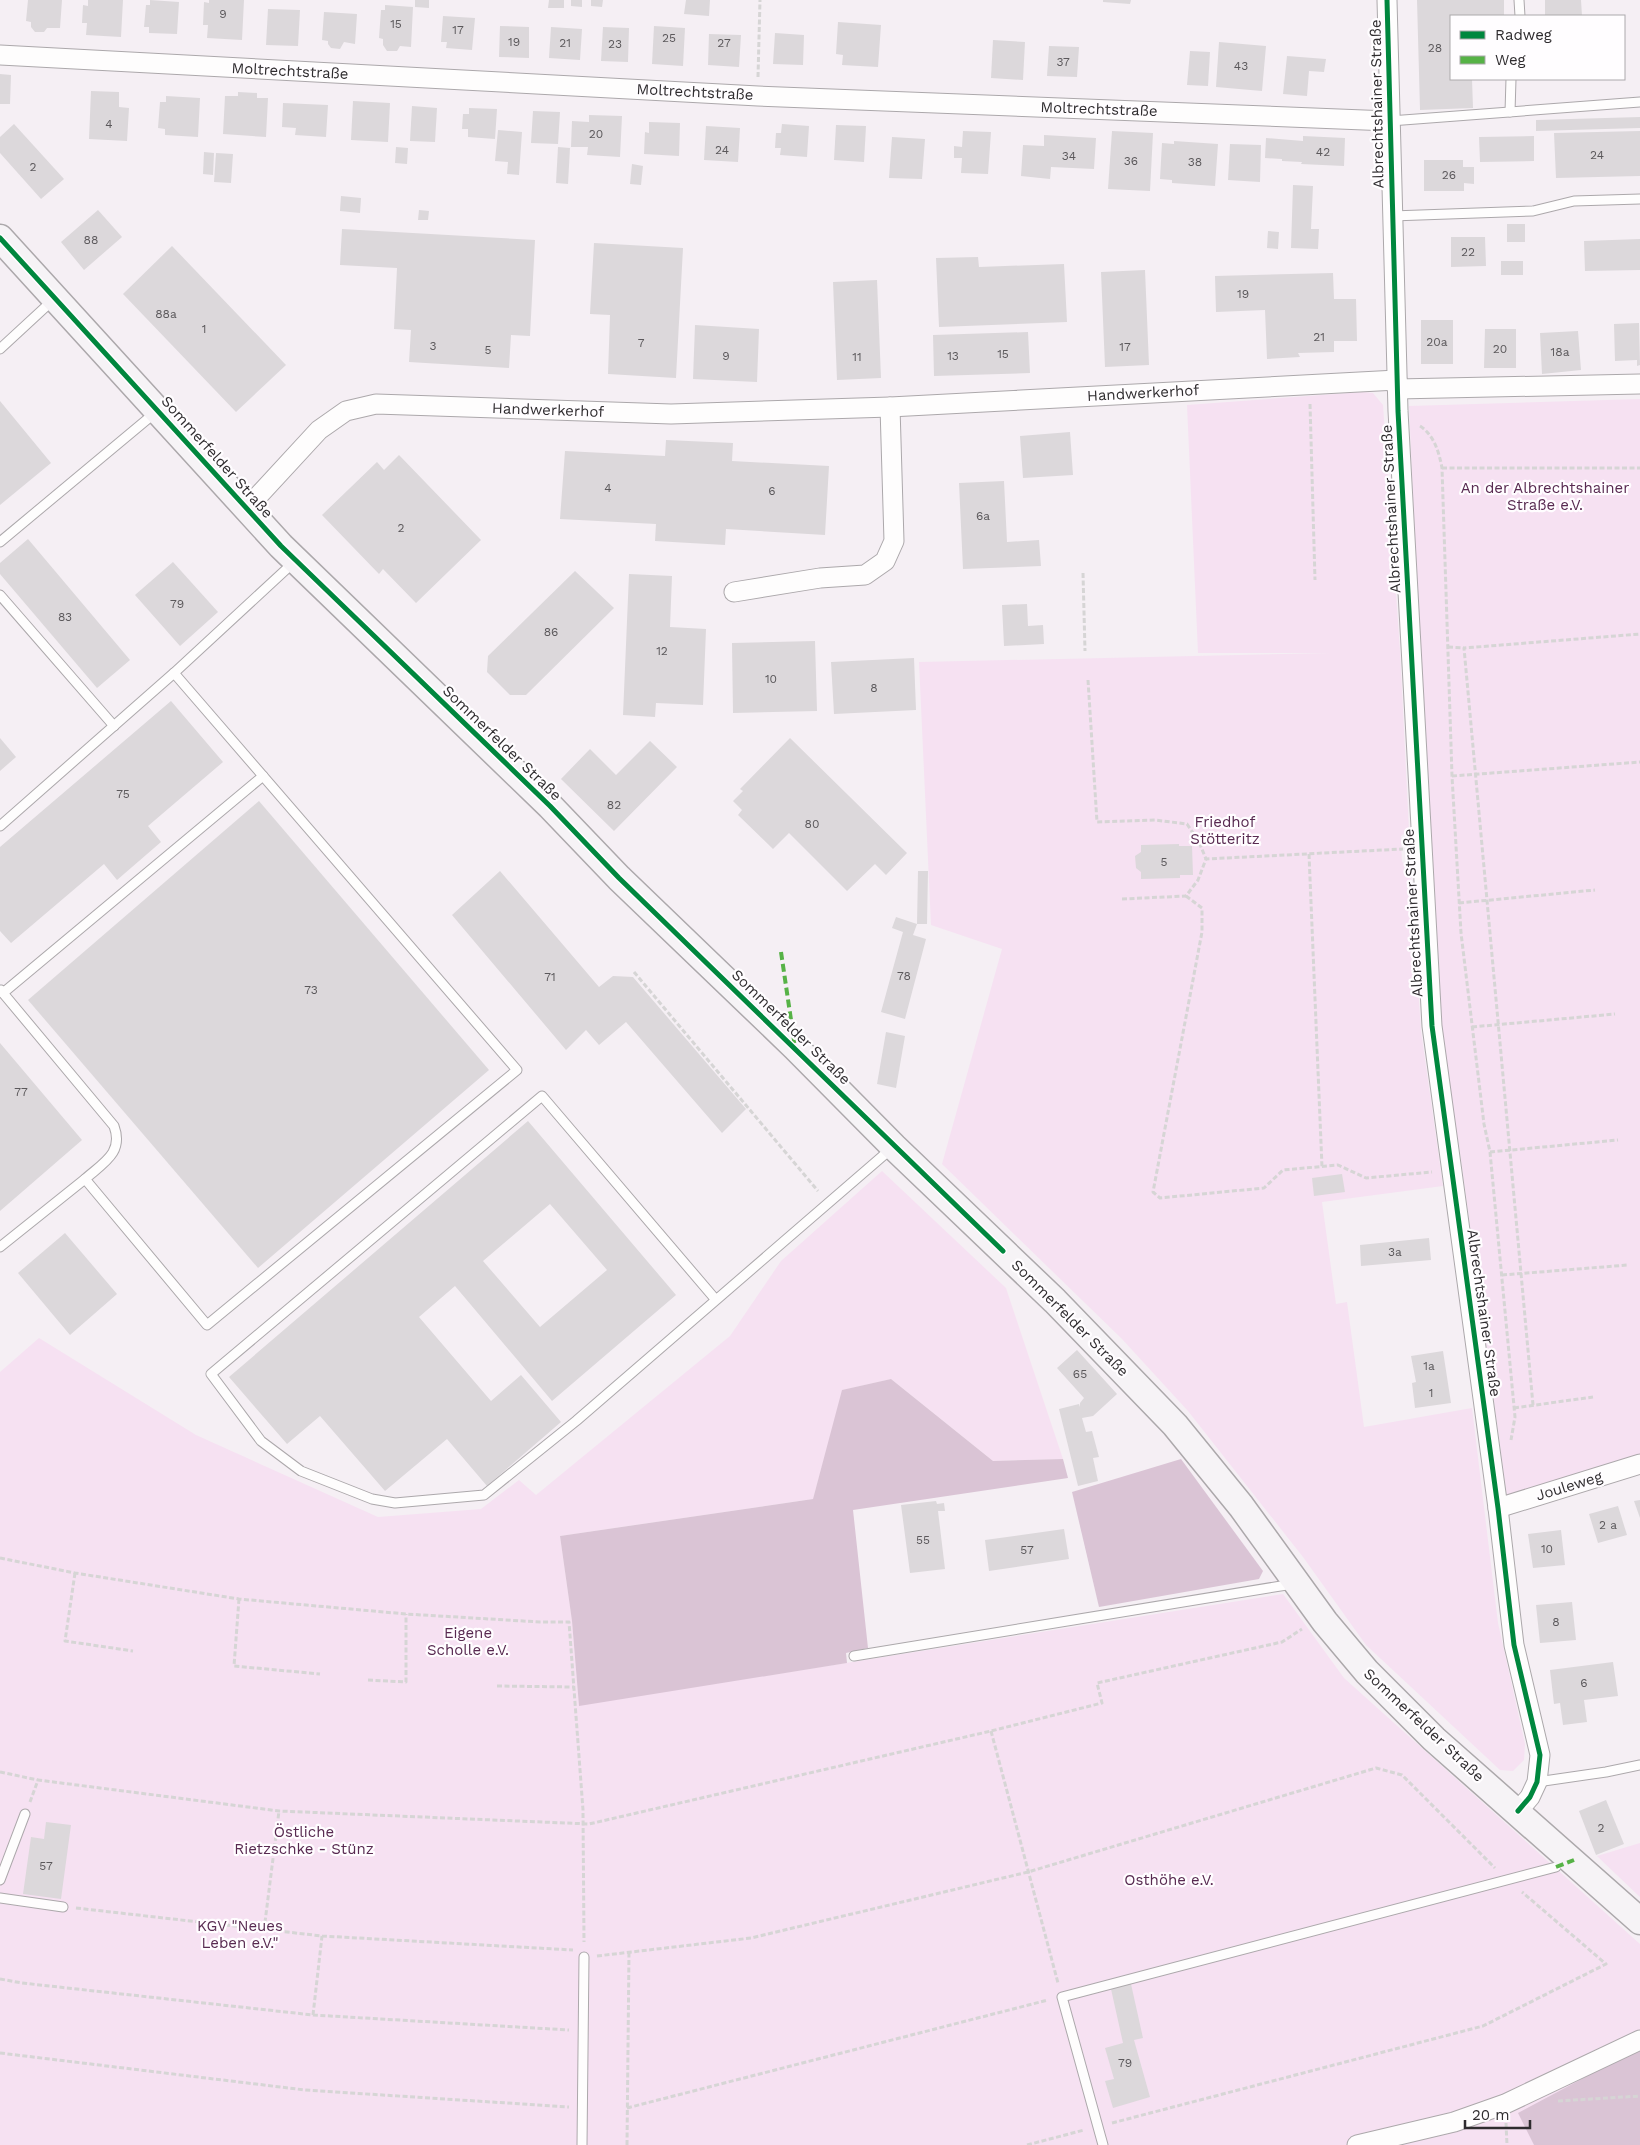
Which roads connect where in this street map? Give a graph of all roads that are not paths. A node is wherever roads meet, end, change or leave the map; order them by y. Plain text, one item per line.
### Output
1 (1387, 0) edge
2 (1520, 0) edge
3 (1520, 15) edge
4 (0, 55) edge
5 (1511, 80) edge
6 (1640, 102) edge
7 (1510, 112) junction
8 (1389, 121) junction
9 (1640, 198) edge
10 (1392, 216) junction
11 (0, 238) edge
12 (55, 298) junction
13 (0, 349) edge
14 (1640, 384) edge
15 (1397, 385) junction
16 (890, 407) junction
17 (158, 410) junction
18 (247, 508) junction
19 (0, 542) edge
20 (296, 560) junction
21 (734, 592) dead end
22 (0, 595) edge
23 (174, 673) junction
24 (114, 726) junction
25 (263, 776) junction
26 (0, 826) edge
27 (1, 991) edge
28 (894, 1147) junction
29 (85, 1179) junction
30 (0, 1247) edge
31 (716, 1300) junction
32 (1640, 1464) edge
33 (1498, 1508) junction
34 (1296, 1584) junction
35 (854, 1656) dead end
36 (1640, 1765) edge
37 (1537, 1782) junction
38 (1518, 1811) junction
39 (25, 1814) road end
40 (1556, 1867) dead end
41 (0, 1880) edge
42 (0, 1898) edge
43 (63, 1907) road end
44 (1640, 1921) edge
45 (584, 1957) road end
46 (1640, 2040) edge
47 (582, 2145) edge
48 (1103, 2145) edge
49 (1357, 2145) edge

1 - 8 street, Albrechtshainer Straße
2 - 3 lane
4 - 8 street, Moltrechtstraße
5 - 7 lane
6 - 7 lane
7 - 8 lane
8 - 10 street, Albrechtshainer Straße
9 - 10 lane
10 - 15 street, Albrechtshainer Straße
11 - 12 main road, Sommerfelder Straße
12 - 13 lane
12 - 17 main road, Sommerfelder Straße
14 - 15 street
15 - 16 street, Handwerkerhof
15 - 33 street, Albrechtshainer Straße
16 - 18 street, Handwerkerhof
16 - 21 street
17 - 18 main road, Sommerfelder Straße
17 - 19 lane
18 - 20 main road, Sommerfelder Straße
20 - 23 lane
20 - 28 main road, Sommerfelder Straße
22 - 24 lane
23 - 24 lane
23 - 25 lane
24 - 26 lane
25 - 27 lane
25 - 29 lane
27 - 29 lane
28 - 31 lane
28 - 34 main road, Sommerfelder Straße
29 - 30 lane
31 - 31 lane
32 - 33 street, Jouleweg
33 - 37 street, Albrechtshainer Straße
34 - 35 lane
34 - 38 main road, Sommerfelder Straße
36 - 37 lane
37 - 38 street, Albrechtshainer Straße
38 - 44 main road, Sommerfelder Straße
39 - 41 lane
40 - 48 lane
42 - 43 lane
45 - 47 lane
46 - 49 street

